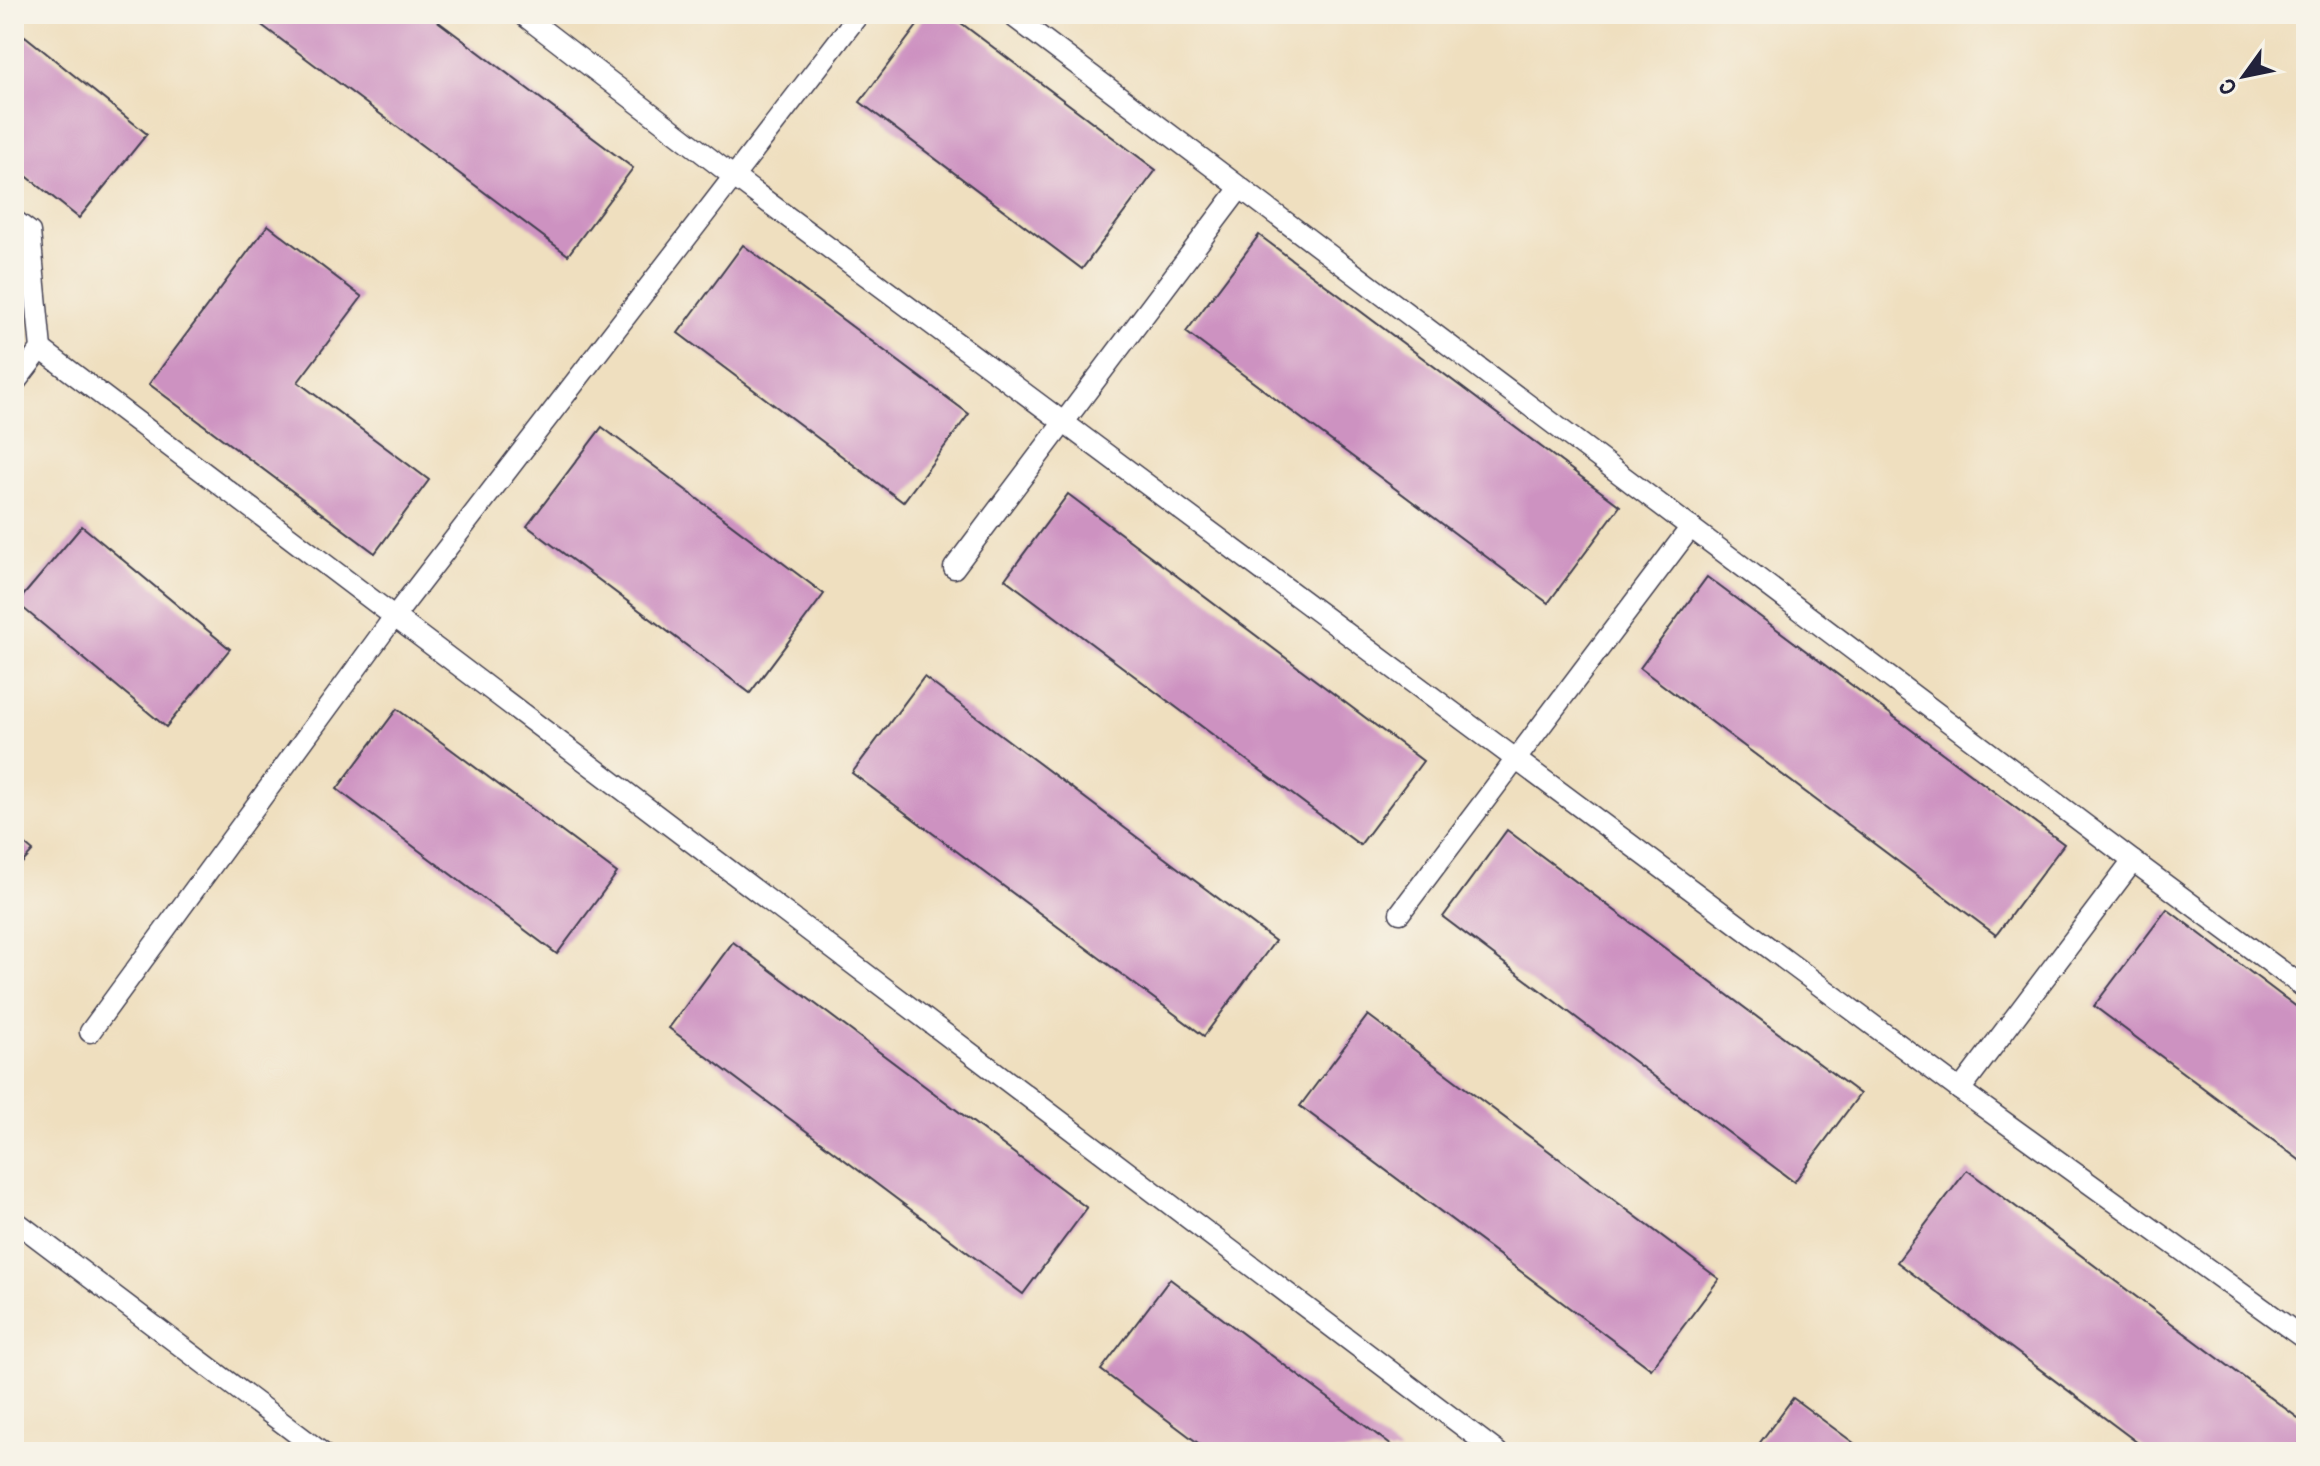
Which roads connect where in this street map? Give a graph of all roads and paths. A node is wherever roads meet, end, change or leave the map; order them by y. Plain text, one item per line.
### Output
1 (522, 14) edge
2 (859, 14) edge
3 (1010, 14) edge
4 (734, 177) junction
5 (1240, 188) junction
6 (14, 220) edge
7 (41, 349) junction
8 (14, 384) edge
9 (1063, 422) junction
10 (1691, 527) junction
11 (954, 568) dead end
12 (394, 617) junction
13 (1515, 759) junction
14 (2133, 861) junction
15 (1400, 913) dead end
16 (2306, 989) edge
17 (90, 1032) dead end
18 (1960, 1090) junction
19 (14, 1220) edge
20 (2306, 1340) edge
21 (321, 1452) edge
22 (1497, 1452) edge

1 - 4 lane
2 - 4 lane
3 - 5 lane
4 - 9 lane
4 - 12 lane
5 - 9 lane
5 - 10 lane
6 - 7 lane
7 - 8 lane
7 - 12 lane
9 - 11 lane
9 - 13 lane
10 - 13 lane
10 - 14 lane
12 - 17 lane
12 - 22 lane
13 - 15 lane
13 - 18 lane
14 - 16 lane
14 - 18 lane
18 - 20 lane
19 - 21 lane

